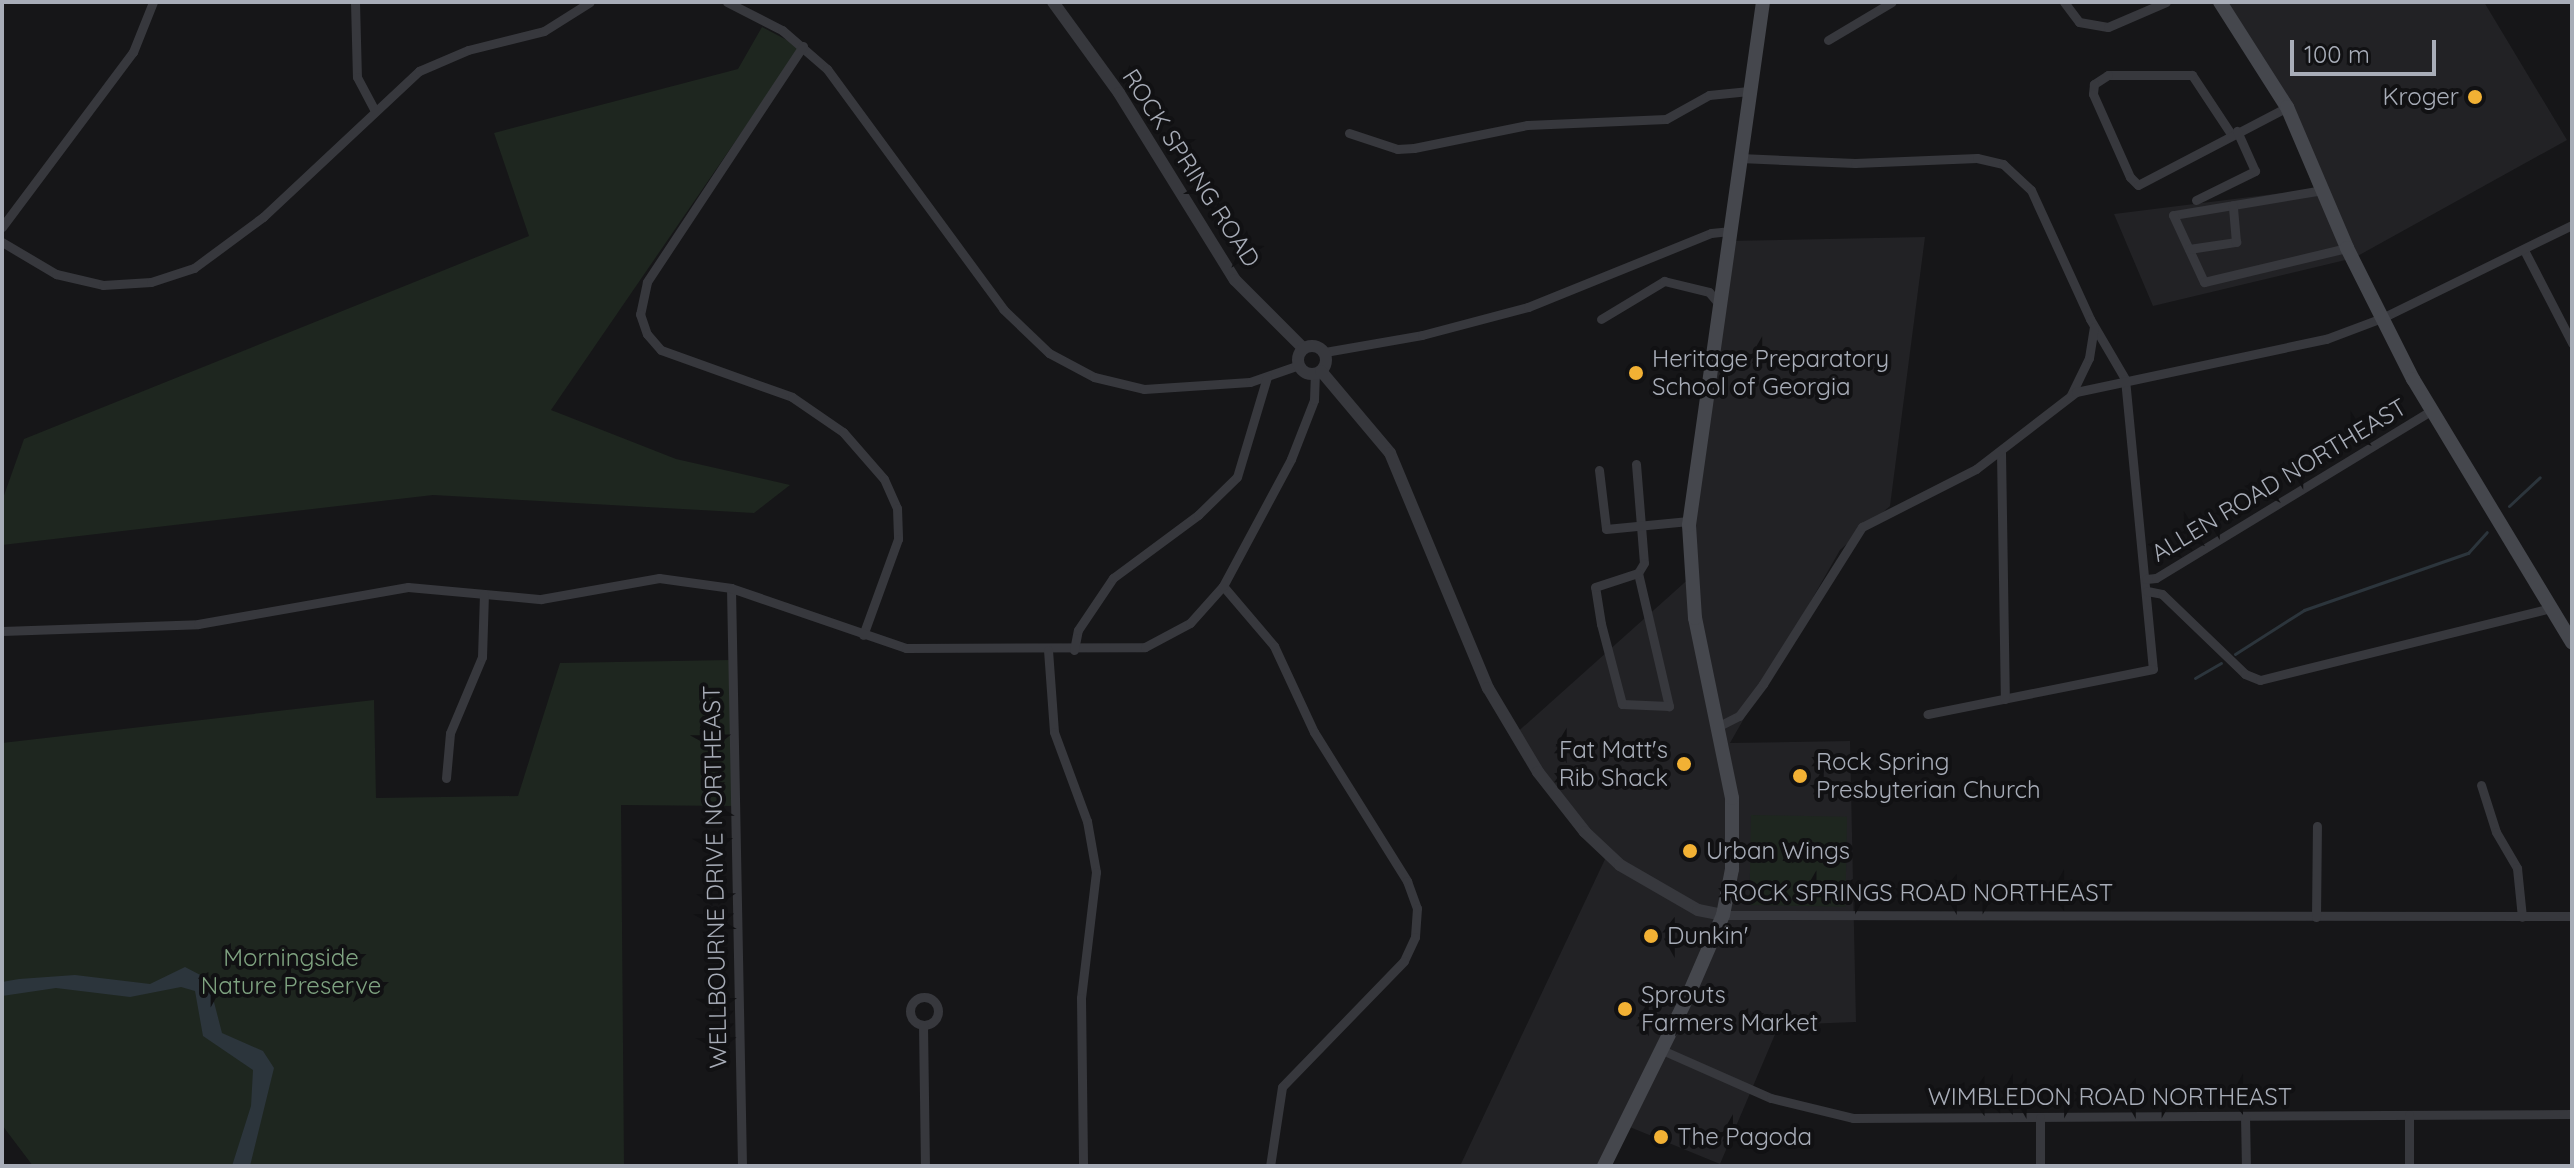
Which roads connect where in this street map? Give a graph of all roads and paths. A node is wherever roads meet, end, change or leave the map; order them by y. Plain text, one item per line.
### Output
1 (153, 2) edge
2 (355, 2) edge
3 (590, 2) edge
4 (727, 2) edge
5 (1053, 2) edge
6 (1763, 2) edge
7 (1892, 2) edge
8 (2064, 2) edge
9 (2166, 2) edge
10 (2220, 2) edge
11 (1828, 40) dead end
12 (803, 46) junction
13 (1749, 91) junction
14 (2287, 107) junction
15 (374, 109) junction
16 (1349, 133) dead end
17 (2234, 133) junction
18 (1740, 158) junction
19 (2323, 190) junction
20 (2196, 200) dead end
21 (2233, 205) junction
22 (2572, 225) edge
23 (2, 227) edge
24 (1729, 231) junction
25 (2, 242) edge
26 (2347, 248) junction
27 (2189, 249) junction
28 (2524, 250) junction
29 (1719, 304) junction
30 (2382, 318) junction
31 (1601, 319) dead end
32 (2094, 327) junction
33 (2572, 343) edge
34 (1303, 348) junction
35 (1325, 352) junction
36 (1299, 365) junction
37 (1318, 372) junction
38 (1267, 377) junction
39 (2125, 379) junction
40 (2071, 395) junction
41 (2431, 411) junction
42 (2001, 452) junction
43 (1636, 464) dead end
44 (1599, 470) dead end
45 (1689, 521) junction
46 (1641, 525) junction
47 (1638, 573) junction
48 (2146, 579) junction
49 (1223, 586) junction
50 (731, 588) junction
51 (2147, 591) junction
52 (484, 594) junction
53 (2551, 608) junction
54 (2, 631) edge
55 (863, 635) junction
56 (2572, 643) edge
57 (1048, 650) junction
58 (1074, 650) junction
59 (2005, 699) junction
60 (1927, 714) dead end
61 (1719, 726) junction
62 (446, 778) dead end
63 (2481, 785) dead end
64 (2317, 826) dead end
65 (1723, 915) junction
66 (2572, 916) edge
67 (2316, 917) junction
68 (2522, 917) junction
69 (923, 1025) dead end
70 (1662, 1050) junction
71 (2572, 1114) edge
72 (2409, 1115) junction
73 (2245, 1116) junction
74 (2040, 1118) junction
75 (742, 1166) edge
76 (925, 1166) edge
77 (1083, 1166) edge
78 (1270, 1166) edge
79 (1604, 1166) edge
80 (2040, 1166) edge
81 (2246, 1166) edge
82 (2409, 1166) edge

1 - 23 street
2 - 15 street
3 - 15 street
4 - 12 street
5 - 34 street, ROCK SPRING ROAD
6 - 13 main road
7 - 11 street
8 - 9 street
10 - 14 main road
12 - 38 street
12 - 55 street
13 - 16 street
13 - 18 main road
14 - 17 street
14 - 19 main road
15 - 25 street
17 - 17 street
17 - 20 street
18 - 24 main road
18 - 32 street
19 - 21 street
19 - 26 main road
21 - 27 street
21 - 27 street
22 - 28 street
24 - 29 main road
24 - 35 street
26 - 27 street
26 - 30 main road
28 - 30 street
28 - 33 street
29 - 31 street
29 - 45 main road
30 - 39 street
30 - 41 main road
32 - 39 street
32 - 40 street
34 - 35 street
34 - 36 street
35 - 37 street
36 - 37 street
36 - 38 street
37 - 49 street
37 - 65 street, ROCK SPRINGS ROAD NORTHEAST
38 - 58 street
39 - 40 street
39 - 48 street
40 - 42 street
41 - 48 street, ALLEN ROAD NORTHEAST
41 - 53 main road
42 - 59 street
42 - 61 street
43 - 46 street
44 - 46 street
45 - 46 street
45 - 61 main road
46 - 47 street
47 - 47 street
48 - 51 street
49 - 58 street
49 - 78 street
50 - 52 street
50 - 55 street
50 - 75 street, WELLBOURNE DRIVE NORTHEAST
51 - 53 street
51 - 59 street, ALLEN ROAD NORTHEAST
52 - 54 street
52 - 62 street
53 - 56 main road
55 - 57 street
57 - 58 street
57 - 77 street
59 - 60 street, ALLEN ROAD NORTHEAST
61 - 65 main road
63 - 68 street
64 - 67 street
65 - 67 street, ROCK SPRINGS ROAD NORTHEAST
65 - 70 main road
66 - 68 street, ROCK SPRINGS ROAD NORTHEAST
67 - 68 street, ROCK SPRINGS ROAD NORTHEAST
69 - 76 street
70 - 74 street, WIMBLEDON ROAD NORTHEAST
70 - 79 main road
71 - 72 street, WIMBLEDON ROAD NORTHEAST
72 - 73 street, WIMBLEDON ROAD NORTHEAST
72 - 82 street
73 - 74 street, WIMBLEDON ROAD NORTHEAST
73 - 81 street
74 - 80 street

